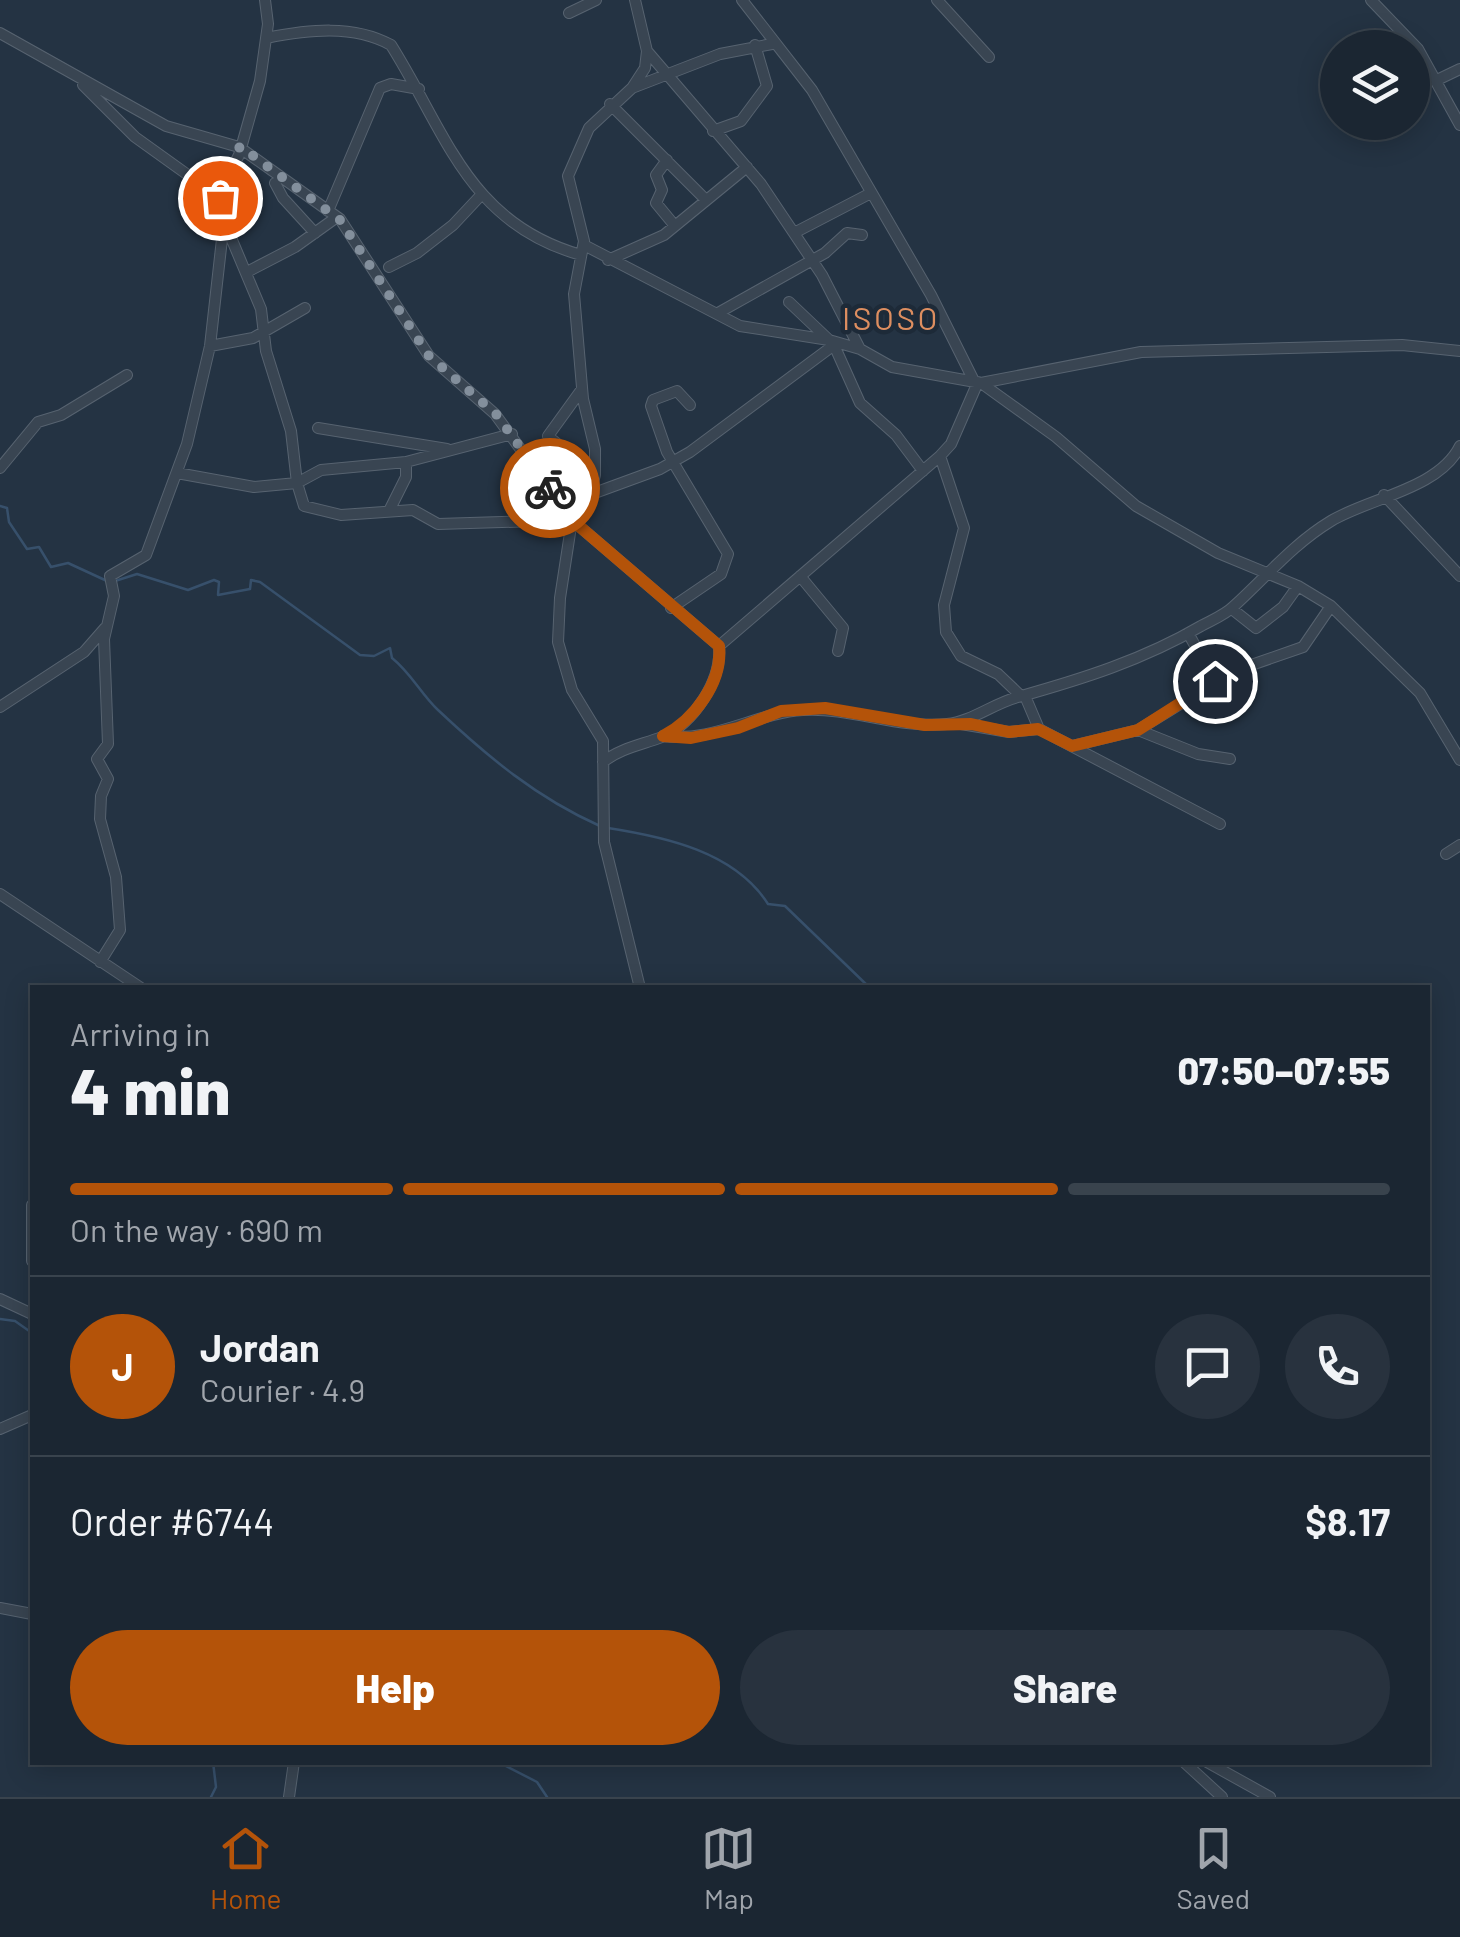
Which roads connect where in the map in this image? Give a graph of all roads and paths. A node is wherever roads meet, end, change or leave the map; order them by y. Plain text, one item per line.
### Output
1 (265, 0) edge
2 (596, 0) edge
3 (636, 0) edge
4 (742, 0) edge
5 (936, 0) edge
6 (1370, 0) edge
7 (569, 13) dead end
8 (0, 34) edge
9 (266, 38) junction
10 (772, 44) junction
11 (754, 45) junction
12 (647, 51) junction
13 (989, 57) dead end
14 (1460, 69) edge
15 (669, 74) junction
16 (76, 78) junction
17 (1438, 80) junction
18 (420, 88) junction
19 (632, 88) junction
20 (610, 104) junction
21 (1457, 112) edge
22 (1460, 125) edge
23 (713, 131) junction
24 (240, 146) junction
25 (668, 160) junction
26 (747, 167) junction
27 (275, 183) dead end
28 (871, 193) junction
29 (482, 194) junction
30 (220, 198) junction
31 (705, 199) junction
32 (333, 214) junction
33 (224, 221) junction
34 (675, 226) junction
35 (316, 232) junction
36 (794, 233) junction
37 (862, 235) dead end
38 (582, 250) junction
39 (812, 258) junction
40 (608, 260) junction
41 (388, 267) dead end
42 (247, 272) junction
43 (789, 302) dead end
44 (305, 308) dead end
45 (718, 313) junction
46 (264, 332) junction
47 (831, 342) junction
48 (210, 346) junction
49 (860, 349) junction
50 (1460, 350) edge
51 (127, 375) dead end
52 (978, 382) junction
53 (582, 390) junction
54 (690, 405) dead end
55 (318, 428) dead end
56 (512, 434) junction
57 (1460, 446) edge
58 (453, 450) junction
59 (940, 456) junction
60 (674, 460) junction
61 (406, 462) junction
62 (0, 468) edge
63 (923, 471) junction
64 (176, 473) junction
65 (595, 475) junction
66 (296, 482) junction
67 (589, 494) junction
68 (1384, 495) junction
69 (389, 512) junction
70 (572, 520) junction
71 (1265, 571) junction
72 (800, 576) junction
73 (1460, 576) edge
74 (1298, 586) junction
75 (1331, 606) junction
76 (671, 608) junction
77 (1232, 608) junction
78 (105, 628) junction
79 (1188, 634) junction
80 (719, 646) junction
81 (838, 650) dead end
82 (1215, 681) junction
83 (1023, 696) junction
84 (0, 708) edge
85 (951, 724) junction
86 (1038, 729) junction
87 (1138, 730) junction
88 (663, 736) junction
89 (1072, 746) junction
90 (1230, 759) dead end
91 (1460, 760) edge
92 (603, 762) junction
93 (1220, 824) dead end
94 (1460, 845) edge
95 (1446, 854) dead end
96 (0, 894) edge
97 (100, 962) junction
98 (136, 985) edge
99 (639, 985) edge
100 (0, 1300) edge
101 (30, 1313) edge
102 (30, 1416) edge
103 (0, 1429) edge
104 (0, 1608) edge
105 (30, 1614) edge
106 (293, 1765) edge
107 (1187, 1765) edge
108 (1213, 1765) edge
109 (288, 1797) edge
110 (1222, 1797) edge
111 (1270, 1797) edge

1 - 9 street
2 - 7 street
3 - 12 street
4 - 10 street
5 - 13 street
6 - 17 street
8 - 16 street
9 - 18 street
9 - 24 street
10 - 11 street
10 - 28 street
11 - 15 street
11 - 23 street
12 - 15 street
12 - 19 street
14 - 17 street
15 - 19 street
15 - 23 street
16 - 24 street
16 - 30 street
17 - 21 street
18 - 29 street
18 - 32 street
19 - 20 street
20 - 25 street
20 - 38 street
21 - 22 street
23 - 26 street
24 - 30 street
24 - 32 street
25 - 31 street
25 - 34 street
26 - 31 street
26 - 36 street
27 - 35 street
28 - 36 street
28 - 52 street
29 - 38 street
29 - 41 street
30 - 33 street
31 - 34 street
32 - 35 street
32 - 56 street
33 - 42 street
33 - 48 street
34 - 40 street
35 - 42 street
36 - 39 street
37 - 39 street
38 - 40 street
38 - 53 street
39 - 45 street
39 - 49 street
40 - 45 street
42 - 46 street
43 - 47 street
44 - 46 street
45 - 47 street
46 - 48 street
46 - 66 street
47 - 49 street
47 - 60 street
47 - 63 street
48 - 64 street
49 - 52 street
50 - 52 street
51 - 62 street
52 - 59 street
52 - 71 street
53 - 65 street
53 - 65 street
54 - 60 street
55 - 58 street
56 - 58 street
56 - 70 street
57 - 68 street
58 - 61 street
59 - 63 street
59 - 83 street
60 - 67 street
60 - 76 street
61 - 66 street
61 - 69 street
63 - 72 street
64 - 66 street
64 - 78 street
65 - 67 street
66 - 69 street
67 - 70 street
68 - 71 street
68 - 73 street
69 - 70 street
70 - 76 street
70 - 92 street
71 - 74 street
71 - 77 street
72 - 80 street
72 - 81 street
74 - 75 street
74 - 77 street
75 - 82 street
75 - 91 street
76 - 80 street
77 - 79 street
78 - 84 street
78 - 97 street
79 - 82 street
79 - 83 street
80 - 88 street
82 - 87 street
83 - 85 street
83 - 86 street
85 - 86 street
85 - 88 street
86 - 89 street
87 - 89 street
87 - 90 street
88 - 92 street
89 - 93 street
92 - 99 street
94 - 95 street
96 - 97 street
97 - 98 street
100 - 101 street
102 - 103 street
104 - 105 street
106 - 109 street
107 - 110 street
108 - 111 street

